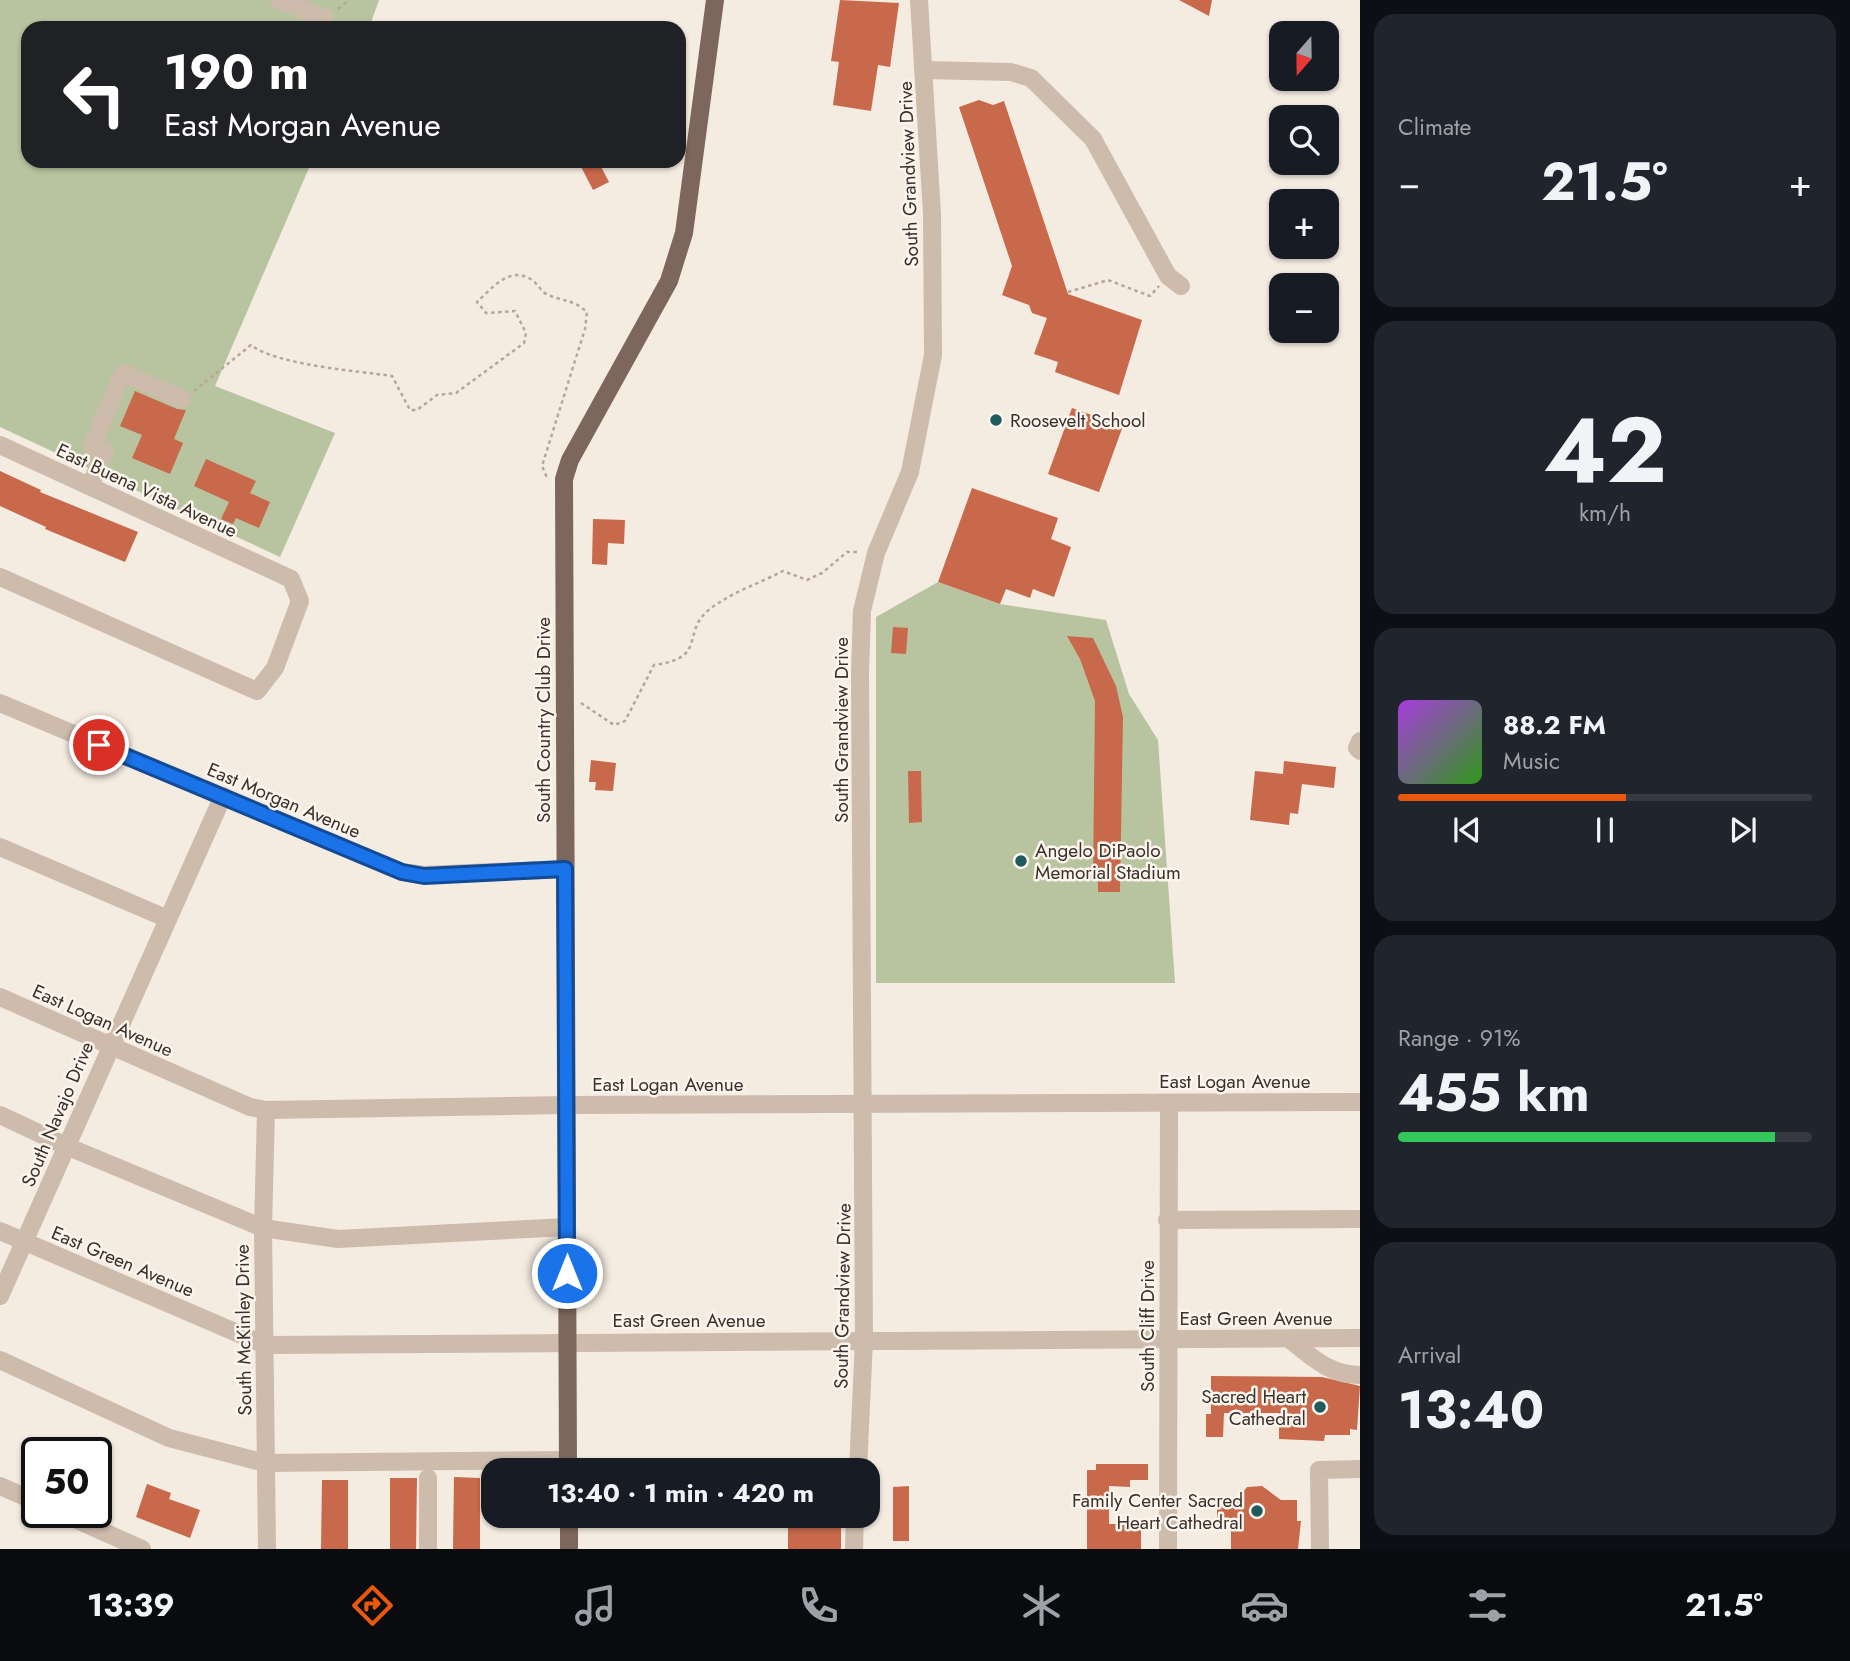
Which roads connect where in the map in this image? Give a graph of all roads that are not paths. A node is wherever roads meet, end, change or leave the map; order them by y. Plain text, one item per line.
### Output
1 (279, 0) edge
2 (715, 0) edge
3 (919, 0) edge
4 (325, 18) dead end
5 (925, 71) junction
6 (1175, 281) road end
7 (182, 399) road end
8 (0, 445) edge
9 (89, 486) junction
10 (0, 577) edge
11 (0, 703) edge
12 (1360, 741) edge
13 (1360, 751) edge
14 (223, 796) junction
15 (0, 847) edge
16 (565, 869) junction
17 (168, 919) junction
18 (0, 997) edge
19 (109, 1045) junction
20 (1360, 1102) edge
21 (1169, 1103) junction
22 (865, 1104) junction
23 (566, 1105) junction
24 (265, 1110) junction
25 (0, 1115) edge
26 (66, 1146) junction
27 (1360, 1219) edge
28 (1167, 1220) junction
29 (567, 1227) junction
30 (263, 1228) junction
31 (0, 1231) edge
32 (25, 1242) junction
33 (0, 1296) edge
34 (1360, 1338) edge
35 (1169, 1339) junction
36 (1289, 1339) junction
37 (864, 1340) junction
38 (568, 1341) junction
39 (265, 1345) junction
40 (0, 1360) edge
41 (1360, 1375) edge
42 (568, 1458) edge
43 (859, 1458) edge
44 (265, 1463) junction
45 (481, 1464) edge
46 (1360, 1469) edge
47 (428, 1479) dead end
48 (0, 1486) edge
49 (21, 1495) edge
50 (95, 1528) edge
51 (569, 1528) edge
52 (855, 1528) edge
53 (142, 1549) edge
54 (267, 1549) edge
55 (428, 1549) edge
56 (569, 1549) edge
57 (854, 1549) edge
58 (1168, 1549) edge
59 (1320, 1549) edge

1 - 4 street
2 - 16 main road, South Country Club Drive
3 - 5 street, South Grandview Drive
5 - 6 street
5 - 22 street, South Grandview Drive
7 - 9 street
8 - 9 street, East Buena Vista Avenue
9 - 10 street, East Buena Vista Avenue
11 - 14 street, East Morgan Avenue
12 - 13 street
14 - 16 street, East Morgan Avenue
14 - 17 street, South Navajo Drive
15 - 17 street
16 - 23 main road, South Country Club Drive
17 - 19 street, South Navajo Drive
18 - 19 street, East Logan Avenue
19 - 24 street, East Logan Avenue
19 - 26 street, South Navajo Drive
20 - 21 street, East Logan Avenue
21 - 22 street, East Logan Avenue
21 - 28 street, South Cliff Drive
22 - 23 street, East Logan Avenue
22 - 37 street, South Grandview Drive
23 - 24 street, East Logan Avenue
23 - 29 main road, South Country Club Drive
24 - 30 street, South McKinley Drive
25 - 26 street
26 - 30 street
26 - 32 street, South Navajo Drive
27 - 28 street
28 - 35 street, South Cliff Drive
29 - 30 street
29 - 38 main road, South Country Club Drive
30 - 39 street, South McKinley Drive
31 - 32 street, East Green Avenue
32 - 33 street, South Navajo Drive
32 - 39 street, East Green Avenue
34 - 36 street, East Green Avenue
35 - 36 street, East Green Avenue
35 - 37 street, East Green Avenue
35 - 58 street, South Cliff Drive
36 - 41 street
37 - 38 street, East Green Avenue
37 - 43 street, South Grandview Drive
38 - 39 street, East Green Avenue
38 - 42 main road, South Country Club Drive
39 - 44 street, South McKinley Drive
40 - 44 street
44 - 45 street
44 - 54 street, South McKinley Drive
46 - 59 street
47 - 55 street
48 - 49 street
50 - 53 street
51 - 56 main road
52 - 57 street

